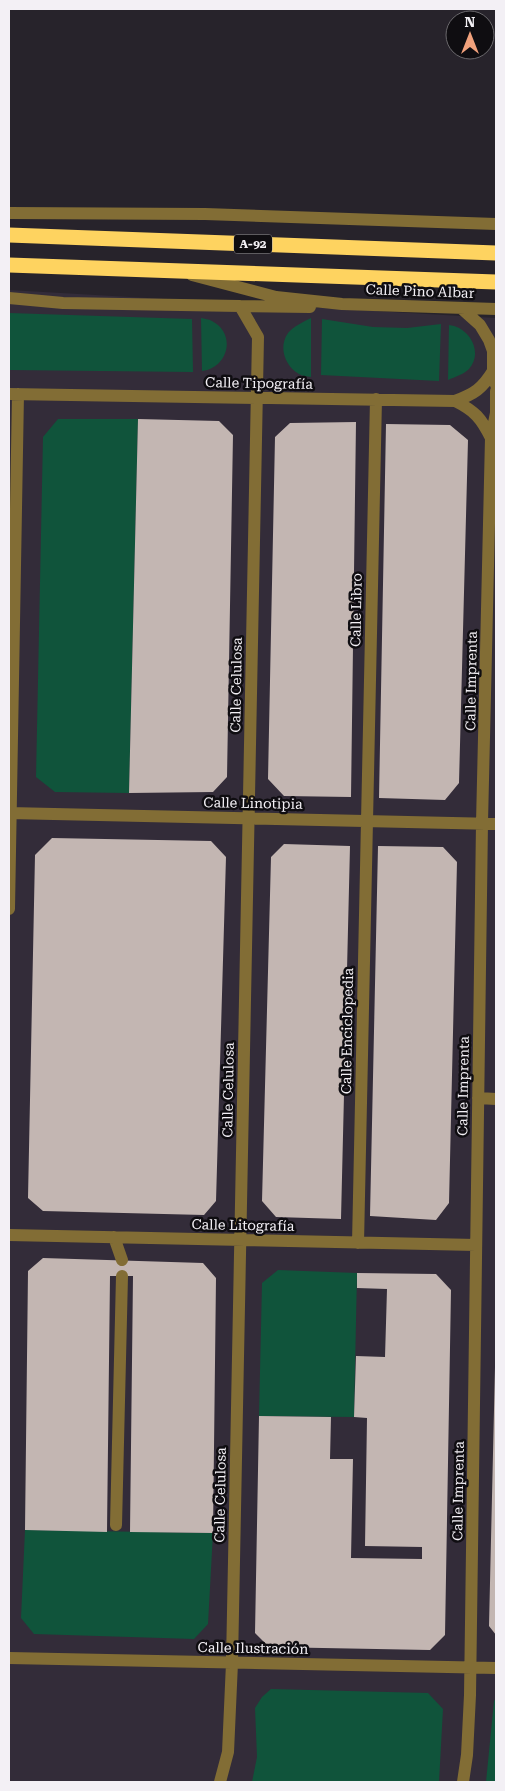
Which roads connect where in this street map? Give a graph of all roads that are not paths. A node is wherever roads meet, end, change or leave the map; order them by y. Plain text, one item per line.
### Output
1 (9, 213) edge
2 (496, 224) edge
3 (9, 234) edge
4 (496, 253) edge
5 (9, 265) edge
6 (173, 271) junction
7 (496, 282) edge
8 (9, 298) edge
9 (342, 304) junction
10 (240, 306) junction
11 (460, 308) junction
12 (496, 309) edge
13 (495, 347) edge
14 (493, 371) junction
15 (496, 385) edge
16 (496, 391) edge
17 (13, 394) edge
18 (255, 398) junction
19 (376, 399) junction
20 (455, 401) junction
21 (491, 438) junction
22 (10, 813) edge
23 (248, 818) junction
24 (367, 821) junction
25 (482, 823) junction
26 (496, 824) edge
27 (9, 909) edge
28 (478, 1098) junction
29 (496, 1099) edge
30 (9, 1235) edge
31 (114, 1237) junction
32 (240, 1240) junction
33 (358, 1243) junction
34 (476, 1245) junction
35 (122, 1260) dead end
36 (122, 1276) dead end
37 (116, 1526) dead end
38 (9, 1658) edge
39 (232, 1663) junction
40 (470, 1668) junction
41 (496, 1668) edge
42 (220, 1782) edge
43 (463, 1782) edge

1 - 2 street
3 - 4 highway, A-92
5 - 6 highway, A-92
6 - 7 highway, A-92
6 - 9 street
8 - 10 street
9 - 10 street
9 - 11 street, Calle Pino Albar
10 - 18 street, Calle Celulosa
11 - 12 street, Calle Pino Albar
11 - 13 street
13 - 14 street
14 - 15 street
14 - 20 street
16 - 21 street, Calle Imprenta
17 - 18 street, Calle Tipografía
17 - 22 street
18 - 19 street, Calle Tipografía
18 - 23 street, Calle Celulosa
19 - 20 street, Calle Tipografía
19 - 24 street, Calle Libro
20 - 21 street
21 - 25 street, Calle Imprenta
22 - 23 street, Calle Linotipia
22 - 27 street
23 - 24 street, Calle Linotipia
23 - 32 street, Calle Celulosa
24 - 25 street, Calle Linotipia
24 - 33 street, Calle Enciclopedia
25 - 26 street, Calle Linotipia
25 - 28 street, Calle Imprenta
28 - 29 street
28 - 34 street, Calle Imprenta
30 - 31 street, Calle Litografía
31 - 32 street, Calle Litografía
31 - 35 street
32 - 33 street, Calle Litografía
32 - 39 street, Calle Celulosa
33 - 34 street, Calle Litografía
34 - 40 street, Calle Imprenta
36 - 37 street
38 - 39 street, Calle Ilustración
39 - 40 street, Calle Ilustración
39 - 42 street, Calle Celulosa
40 - 41 street, Calle Ilustración
40 - 43 street, Calle Imprenta

